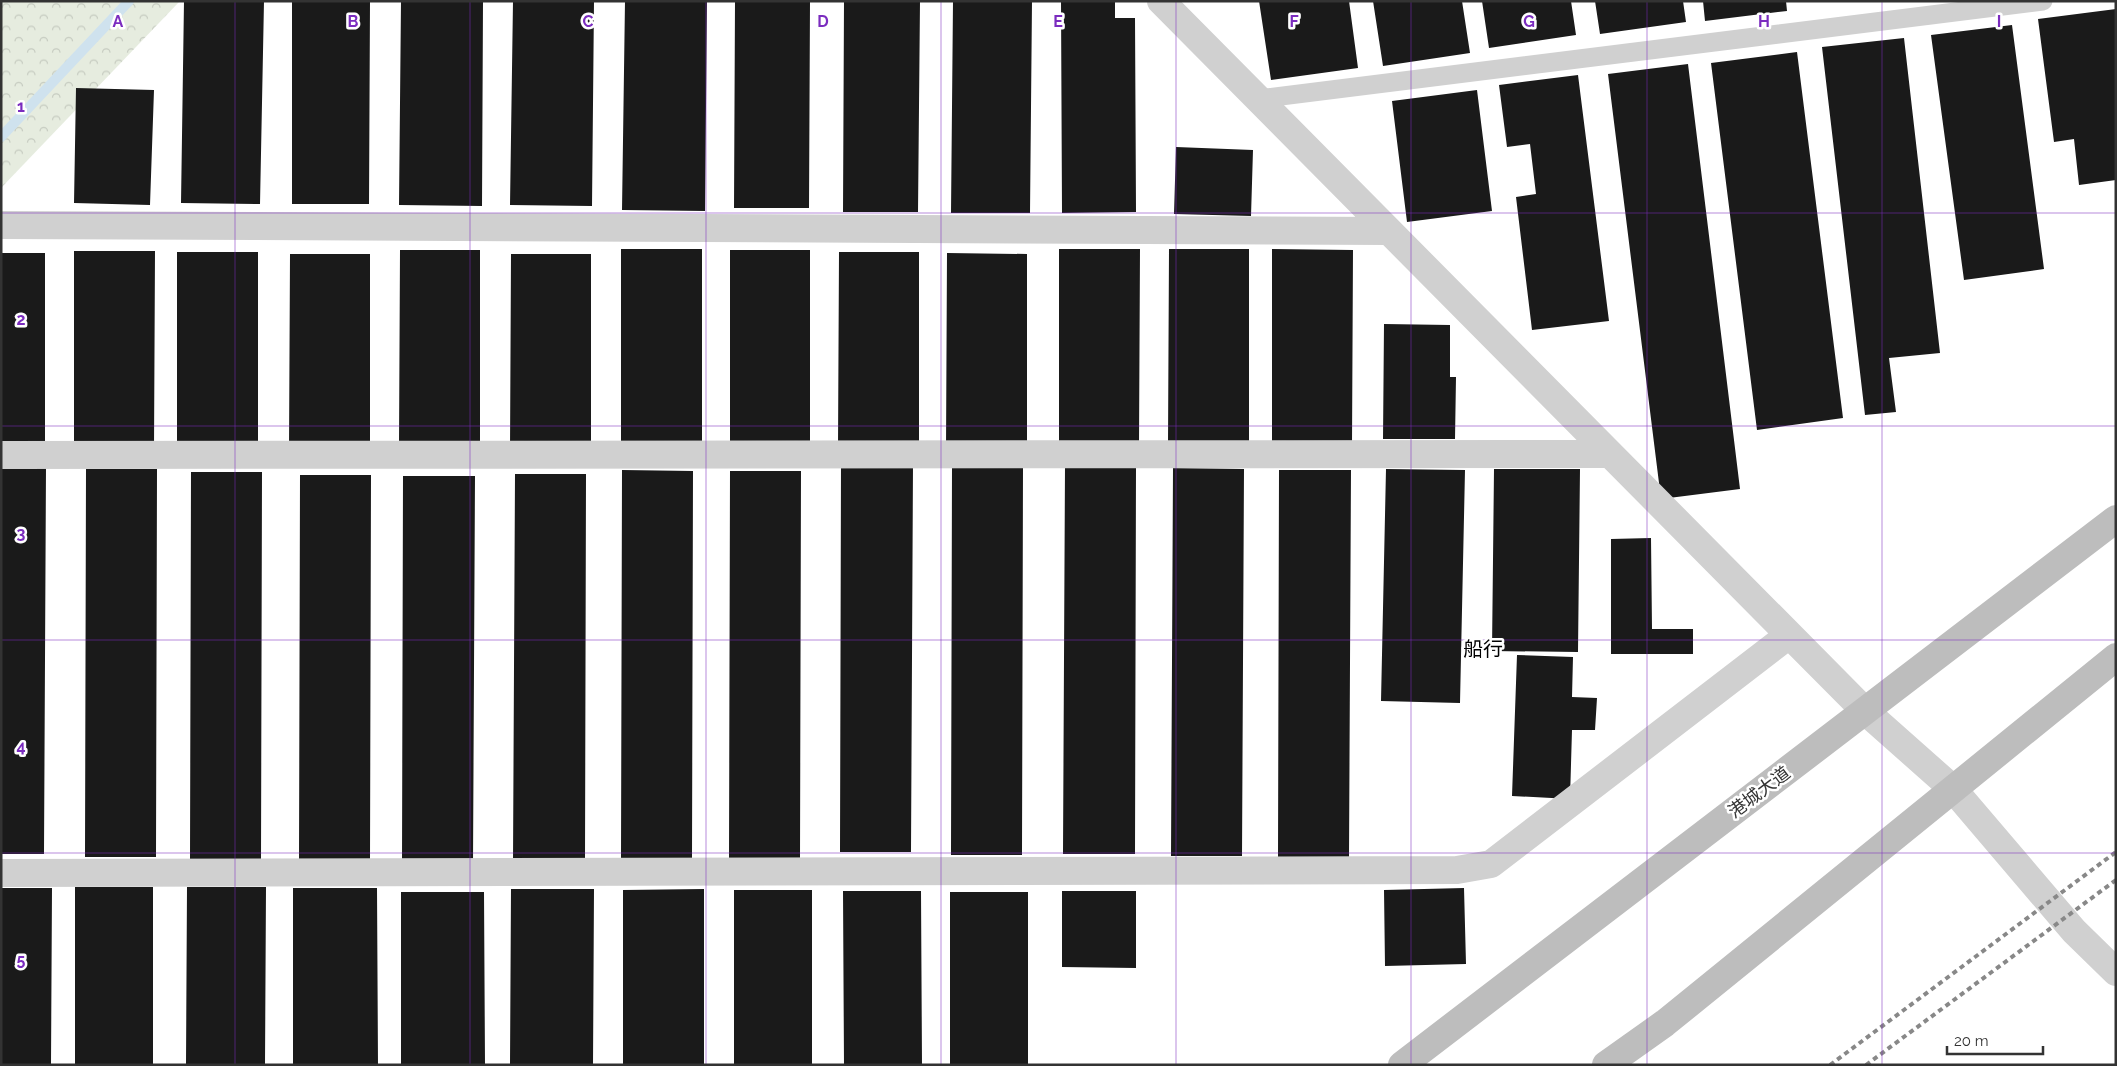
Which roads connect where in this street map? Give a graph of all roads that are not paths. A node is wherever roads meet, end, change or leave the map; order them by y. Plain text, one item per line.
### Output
1 (1161, 1) edge
2 (2042, 1) edge
3 (1258, 99) junction
4 (1, 225) edge
5 (1389, 232) junction
6 (1610, 454) junction
7 (1, 455) edge
8 (2116, 520) edge
9 (1789, 635) junction
10 (2116, 657) edge
11 (1865, 711) junction
12 (1953, 789) junction
13 (1, 873) edge
14 (2116, 972) edge
15 (1402, 1065) edge
16 (1606, 1065) edge

1 - 3 street
2 - 3 lane
3 - 5 street
4 - 5 street
5 - 6 street
6 - 7 street
6 - 9 street
8 - 11 main road, 港城大道
9 - 11 street
9 - 13 street
10 - 12 main road
11 - 12 street
11 - 15 main road, 港城大道
12 - 14 street
12 - 16 main road

